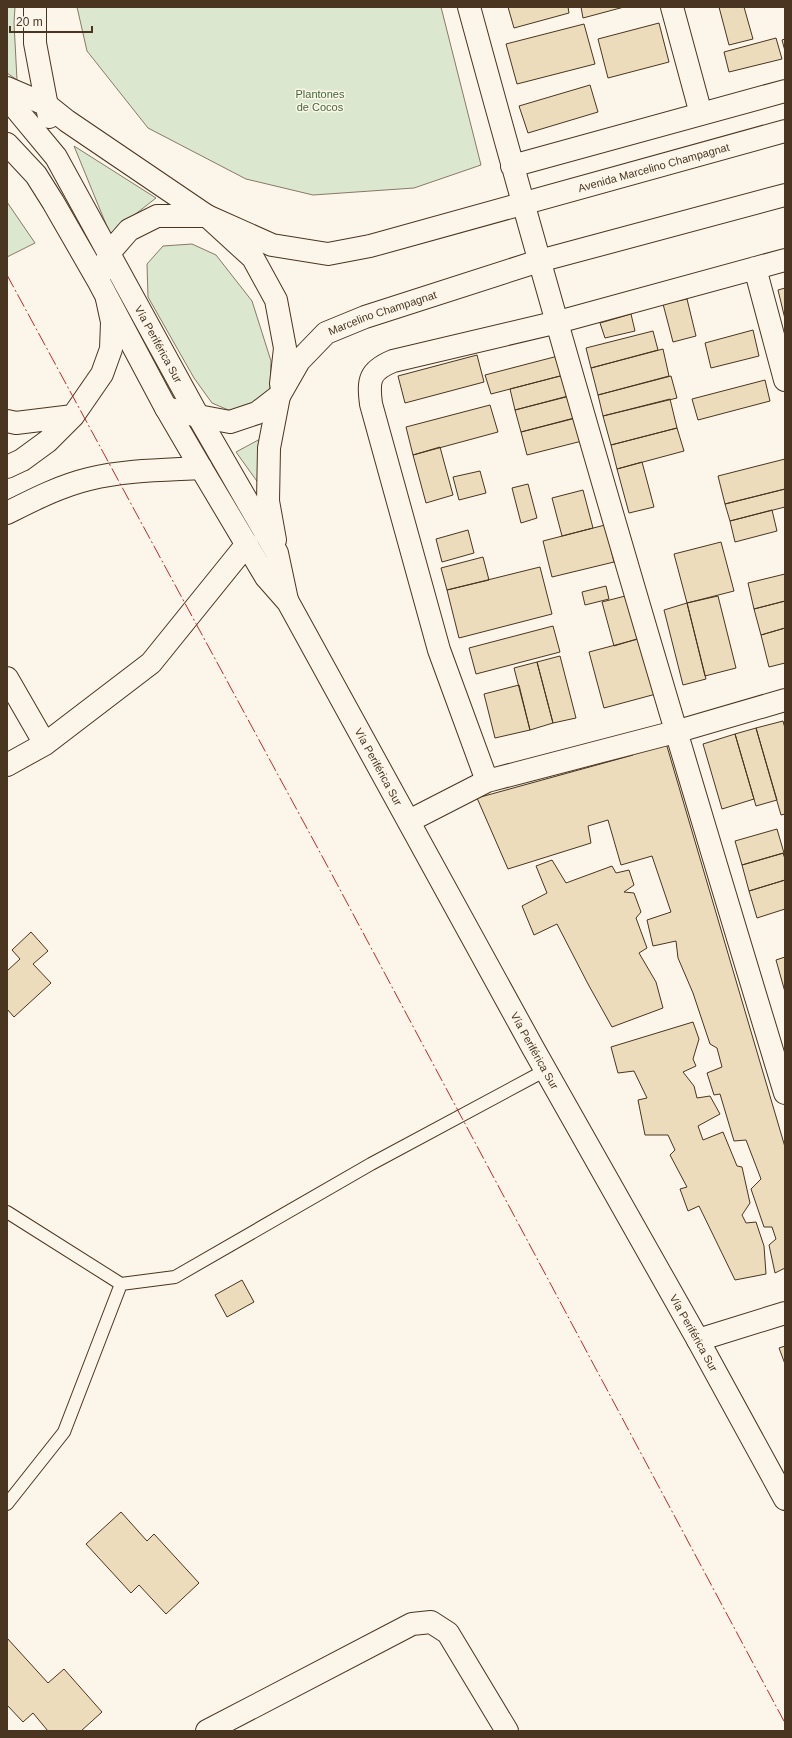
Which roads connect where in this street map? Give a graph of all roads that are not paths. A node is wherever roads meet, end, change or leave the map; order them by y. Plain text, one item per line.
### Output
1 (35, 7) edge
2 (469, 7) edge
3 (672, 7) edge
4 (7, 88) edge
5 (785, 91) edge
6 (7, 98) edge
7 (47, 105) junction
8 (702, 114) junction
9 (785, 131) edge
10 (7, 144) edge
11 (56, 157) junction
12 (512, 166) junction
13 (785, 195) edge
14 (522, 203) junction
15 (207, 216) junction
16 (109, 253) junction
17 (785, 260) edge
18 (539, 261) junction
19 (755, 268) junction
20 (103, 289) junction
21 (558, 322) junction
22 (785, 380) edge
23 (279, 396) junction
24 (166, 408) junction
25 (73, 416) junction
26 (198, 416) junction
27 (7, 422) edge
28 (7, 467) edge
29 (201, 468) junction
30 (7, 513) edge
31 (246, 544) junction
32 (277, 553) junction
33 (288, 602) junction
34 (7, 678) edge
35 (785, 700) edge
36 (675, 732) junction
37 (45, 744) junction
38 (7, 765) edge
39 (487, 782) junction
40 (409, 821) junction
41 (546, 1070) junction
42 (785, 1093) edge
43 (7, 1212) edge
44 (121, 1284) junction
45 (785, 1314) edge
46 (698, 1340) junction
47 (785, 1499) edge
48 (7, 1504) edge
49 (207, 1731) edge
50 (507, 1731) edge

1 - 7 main road
2 - 12 main road
3 - 8 main road
4 - 7 main road
5 - 8 main road
6 - 11 main road, Vía Periférica Sur
7 - 11 main road
7 - 15 main road
8 - 12 main road
9 - 14 main road, Avenida Marcelino Champagnat
10 - 20 main road, Vía Periférica Sur
11 - 16 main road, Vía Periférica Sur
12 - 14 main road
13 - 18 main road
14 - 15 main road
14 - 18 main road
15 - 16 main road
15 - 23 main road
16 - 20 main road
16 - 26 main road, Vía Periférica Sur
17 - 19 main road
18 - 21 main road
18 - 23 main road, Marcelino Champagnat
19 - 21 main road
19 - 22 main road
20 - 24 main road, Vía Periférica Sur
20 - 25 main road
21 - 36 main road
21 - 39 main road
23 - 26 main road, Marcelino Champagnat
23 - 32 main road
24 - 26 main road, Marcelino Champagnat
24 - 29 main road, Vía Periférica Sur
25 - 27 main road
25 - 28 main road
26 - 32 main road, Vía Periférica Sur
29 - 30 main road
29 - 31 main road, Vía Periférica Sur
31 - 33 main road, Vía Periférica Sur
31 - 37 main road
32 - 33 main road, Vía Periférica Sur
33 - 40 main road, Vía Periférica Sur
34 - 37 main road
35 - 36 main road
36 - 39 main road
36 - 42 main road
37 - 38 main road
39 - 40 main road
40 - 41 main road, Vía Periférica Sur
41 - 44 lane
41 - 46 main road, Vía Periférica Sur
43 - 44 lane
44 - 48 lane
45 - 46 main road
46 - 47 main road, Vía Periférica Sur
49 - 50 main road

